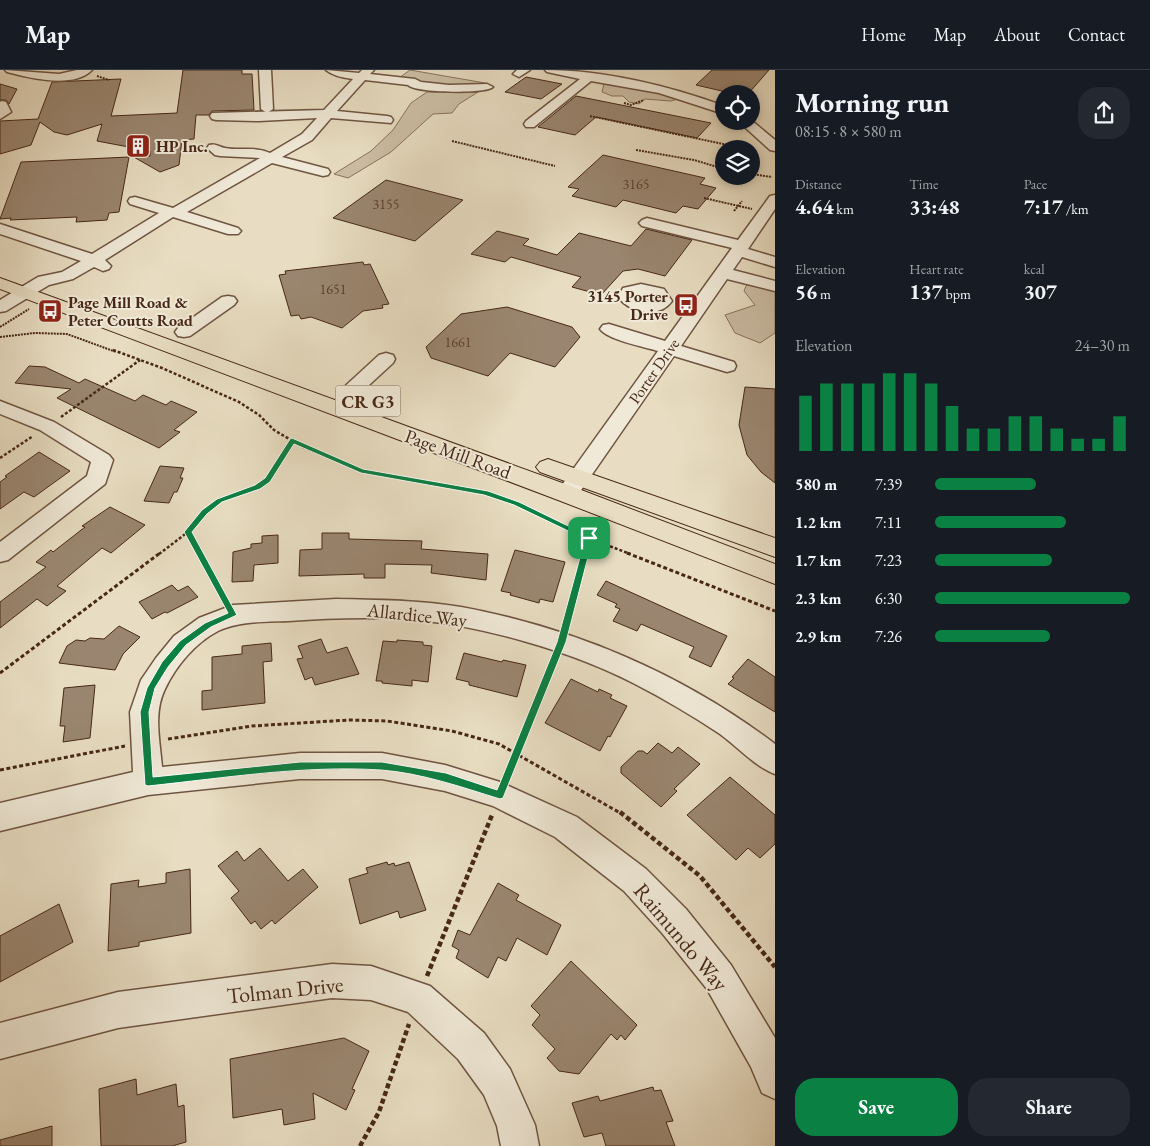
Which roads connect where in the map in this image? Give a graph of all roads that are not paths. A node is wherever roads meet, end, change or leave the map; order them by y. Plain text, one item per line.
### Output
1 (11, 70) edge
2 (264, 70) edge
3 (332, 70) edge
4 (551, 70) edge
5 (88, 73) edge
6 (365, 73) edge
7 (466, 76) dead end
8 (589, 77) junction
9 (715, 106) edge
10 (267, 108) dead end
11 (328, 114) junction
12 (216, 116) dead end
13 (387, 120) dead end
14 (530, 124) dead end
15 (758, 130) edge
16 (775, 147) edge
17 (214, 148) dead end
18 (270, 158) junction
19 (216, 172) dead end
20 (323, 172) dead end
21 (239, 175) junction
22 (775, 199) edge
23 (136, 200) dead end
24 (173, 220) junction
25 (647, 223) dead end
26 (706, 224) dead end
27 (0, 229) edge
28 (233, 231) dead end
29 (743, 244) junction
30 (85, 258) junction
31 (775, 262) edge
32 (112, 269) dead end
33 (724, 272) junction
34 (12, 276) edge
35 (44, 281) junction
36 (775, 286) edge
37 (228, 301) dead end
38 (0, 307) edge
39 (652, 307) dead end
40 (688, 322) junction
41 (609, 328) dead end
42 (184, 332) junction
43 (669, 349) junction
44 (386, 359) dead end
45 (727, 366) dead end
46 (349, 393) junction
47 (0, 407) edge
48 (573, 486) junction
49 (775, 548) edge
50 (0, 554) edge
51 (775, 574) edge
52 (775, 761) edge
53 (148, 782) junction
54 (0, 817) edge
55 (0, 1041) edge
56 (775, 1080) edge
57 (520, 1146) edge

1 - 5 street
2 - 10 street
3 - 6 street
4 - 8 street
6 - 7 street
6 - 11 street
8 - 9 street
8 - 14 street
11 - 12 street
11 - 13 street
11 - 18 street
15 - 16 street
17 - 18 street
18 - 20 street
18 - 21 street
19 - 21 street
21 - 24 street
22 - 29 street, Porter Drive
23 - 24 street
24 - 28 street
24 - 30 street
25 - 29 street
26 - 29 street
27 - 30 street
29 - 31 street
29 - 33 street, Porter Drive
30 - 32 street
30 - 35 street
33 - 36 street
33 - 40 street, Porter Drive
34 - 35 main road, Page Mill Road / CR G3
34 - 38 street
34 - 48 main road, Page Mill Road / CR G3
35 - 42 main road, Page Mill Road / CR G3
37 - 42 street
39 - 40 street
40 - 43 street, Porter Drive
41 - 43 street
42 - 46 main road, Page Mill Road / CR G3
43 - 45 street
43 - 48 street, Porter Drive
44 - 46 street
46 - 48 main road, Page Mill Road / CR G3
47 - 50 street
48 - 49 main road, Page Mill Road / CR G3
48 - 51 main road, Page Mill Road / CR G3
52 - 53 street, Allardice Way
53 - 54 street, Raimundo Way
53 - 56 street, Raimundo Way
55 - 57 street, Tolman Drive

